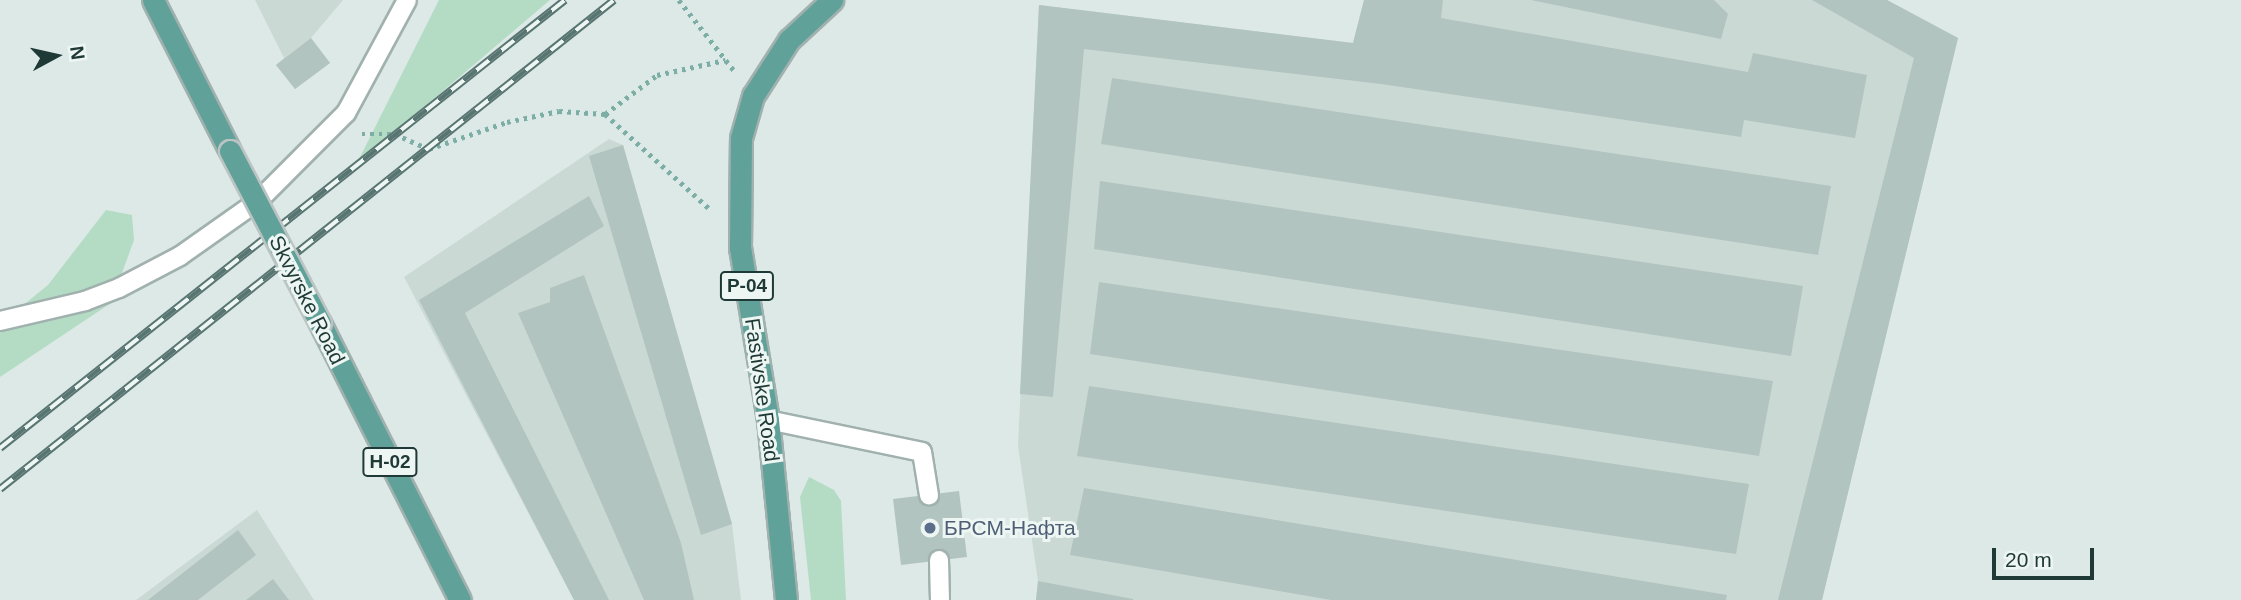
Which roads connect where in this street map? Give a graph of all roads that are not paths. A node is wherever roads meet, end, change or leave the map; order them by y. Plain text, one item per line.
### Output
1 (153, 0) edge
2 (407, 0) edge
3 (832, 0) edge
4 (0, 321) edge
5 (768, 420) junction
6 (929, 495) dead end
7 (939, 561) dead end
8 (460, 600) edge
9 (786, 600) edge
10 (940, 600) edge

1 - 8 main road, Skvyrske Road / Н-02, bridge
2 - 4 lane
3 - 5 main road, Fastivske Road / Р-04
5 - 6 lane
5 - 9 main road, Fastivske Road / Р-04
7 - 10 lane

